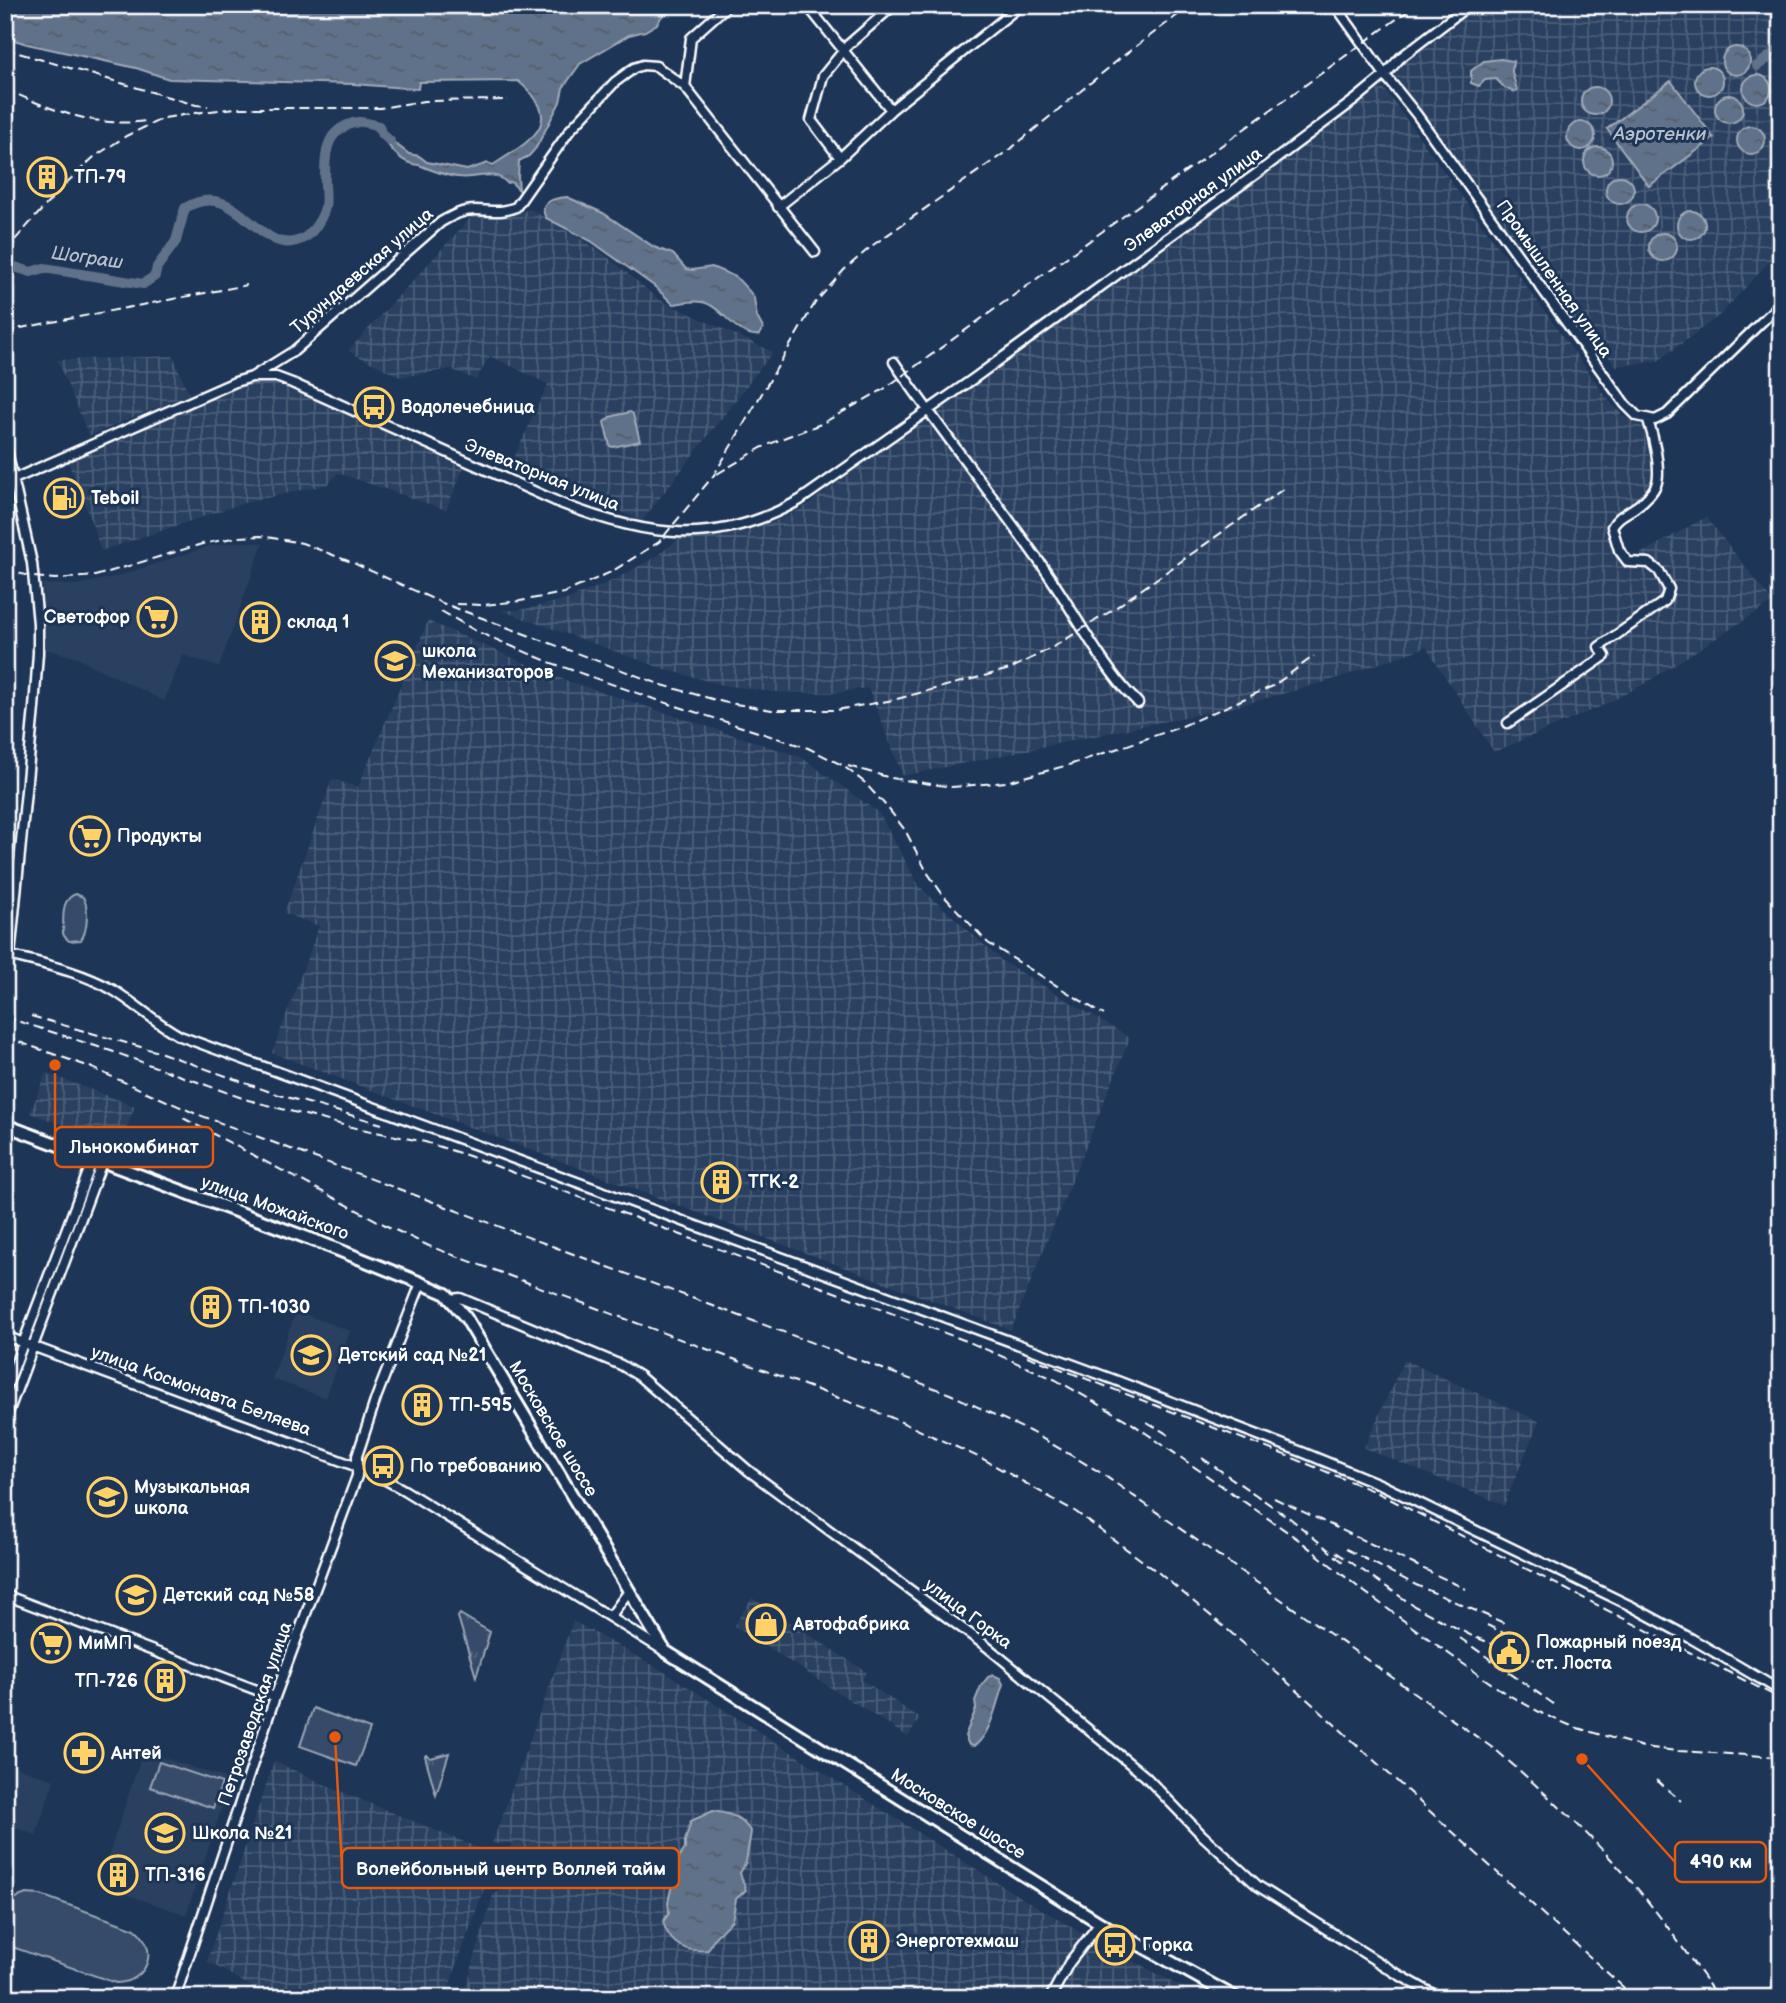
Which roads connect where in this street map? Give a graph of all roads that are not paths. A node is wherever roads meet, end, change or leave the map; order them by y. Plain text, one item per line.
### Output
1 (728, 5) edge
2 (807, 5) edge
3 (894, 5) edge
4 (1021, 5) edge
5 (1335, 5) edge
6 (1469, 5) edge
7 (844, 50) junction
8 (1385, 75) junction
9 (685, 87) junction
10 (891, 110) junction
11 (839, 158) junction
12 (778, 207) junction
13 (815, 252) dead end
14 (1781, 303) edge
15 (894, 362) dead end
16 (252, 377) junction
17 (927, 410) junction
18 (1648, 420) junction
19 (5, 442) edge
20 (14, 479) junction
21 (1138, 703) dead end
22 (1508, 723) dead end
23 (8, 950) edge
24 (5, 1125) edge
25 (98, 1160) junction
26 (421, 1283) junction
27 (451, 1299) junction
28 (5, 1336) edge
29 (24, 1343) junction
30 (34, 1346) junction
31 (5, 1391) edge
32 (5, 1421) edge
33 (357, 1465) junction
34 (629, 1591) junction
35 (5, 1595) edge
36 (610, 1617) junction
37 (666, 1651) junction
38 (1781, 1691) edge
39 (275, 1697) junction
40 (1100, 1923) junction
41 (1214, 1992) edge
42 (175, 1998) edge
43 (1051, 1998) edge
44 (1236, 1998) edge
45 (1440, 1998) edge

1 - 9 street
2 - 7 street
3 - 7 street
4 - 10 street
5 - 8 street, Промышленная улица
6 - 8 street, Элеваторная улица
7 - 10 street
7 - 11 street
8 - 17 street, Элеваторная улица
8 - 18 street, Промышленная улица
9 - 12 street
9 - 16 street, Турундаевская улица
10 - 11 street
11 - 12 street
12 - 13 street
14 - 18 street
15 - 17 street
16 - 17 street, Элеваторная улица
16 - 20 street, Турундаевская улица
17 - 21 street
18 - 22 street
19 - 20 street
20 - 23 street
23 - 38 street
24 - 25 main road, улица Можайского
25 - 26 main road, улица Можайского
25 - 29 street
25 - 30 street
26 - 27 main road, улица Можайского
26 - 33 street, Петрозаводская улица
27 - 34 main road, Московское шоссе
27 - 45 street, улица Горка
28 - 29 street, улица Космонавта Беляева
29 - 30 street, улица Космонавта Беляева
29 - 31 street
30 - 32 street
30 - 33 street, улица Космонавта Беляева
33 - 36 street, Московское шоссе
33 - 39 street, Петрозаводская улица
34 - 36 street
34 - 37 main road, Московское шоссе
35 - 39 street
36 - 37 street, Московское шоссе
37 - 40 main road, Московское шоссе
39 - 42 street, Петрозаводская улица
40 - 41 main road, Московское шоссе
40 - 43 street
41 - 44 main road, Московское шоссе

